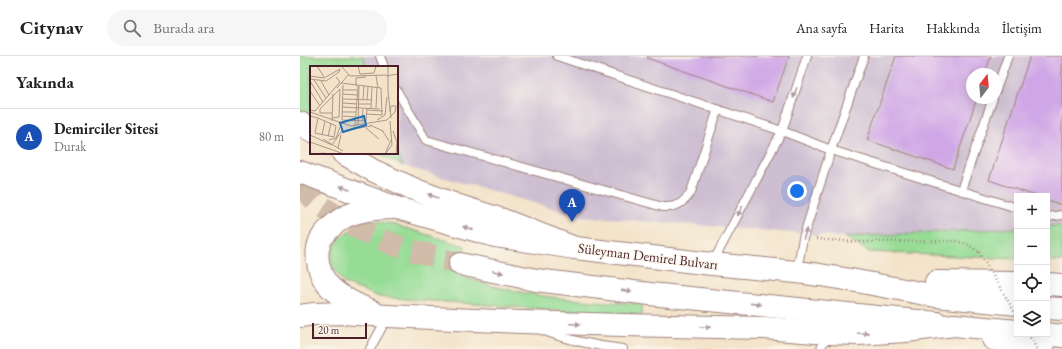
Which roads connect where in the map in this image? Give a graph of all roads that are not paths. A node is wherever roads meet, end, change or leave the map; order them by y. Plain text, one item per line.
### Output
1 (380, 56) edge
2 (557, 56) edge
3 (807, 56) edge
4 (864, 56) edge
5 (1008, 56) edge
6 (384, 66) edge
7 (1002, 73) edge
8 (398, 93) edge
9 (991, 104) edge
10 (718, 110) junction
11 (300, 123) edge
12 (310, 130) edge
13 (782, 131) junction
14 (831, 150) junction
15 (345, 154) edge
16 (300, 172) edge
17 (961, 190) junction
18 (1014, 207) edge
19 (397, 208) junction
20 (1062, 215) edge
21 (1050, 217) edge
22 (575, 248) junction
23 (460, 264) tunnel mouth
24 (712, 264) junction
25 (797, 272) junction
26 (850, 280) junction
27 (1014, 284) edge
28 (1050, 284) edge
29 (1062, 285) edge
30 (1014, 304) edge
31 (1050, 308) edge
32 (1062, 309) edge
33 (300, 316) edge
34 (388, 316) junction
35 (522, 322) junction
36 (954, 324) junction
37 (1014, 331) edge
38 (1050, 335) edge
39 (1062, 336) edge
40 (825, 341) edge
41 (370, 349) edge
42 (623, 349) edge
43 (1044, 349) edge

1 - 6 lane
2 - 10 lane
3 -> 13 lane
4 - 14 lane
5 - 7 lane
8 - 10 lane
9 - 17 lane
10 - 13 lane
11 - 12 main road
13 - 14 lane
13 -> 24 lane
14 - 17 lane
25 -> 14 lane
22 -> 15 main road, Süleyman Demirel Bulvarı
19 -> 16 main road
17 - 18 lane
22 -> 19 main road
19 - 34 main road
20 - 21 lane
22 - 24 main road, Süleyman Demirel Bulvarı
23 -> 36 main road
24 - 25 main road, Süleyman Demirel Bulvarı
25 - 26 main road, Süleyman Demirel Bulvarı
26 - 27 main road
26 - 30 main road
28 - 29 main road
31 - 32 main road
33 - 34 main road
34 - 35 main road
34 - 41 lane
35 -> 40 main road
35 - 42 lane
36 - 37 main road
40 -> 36 main road
36 - 43 main road
38 - 39 main road

